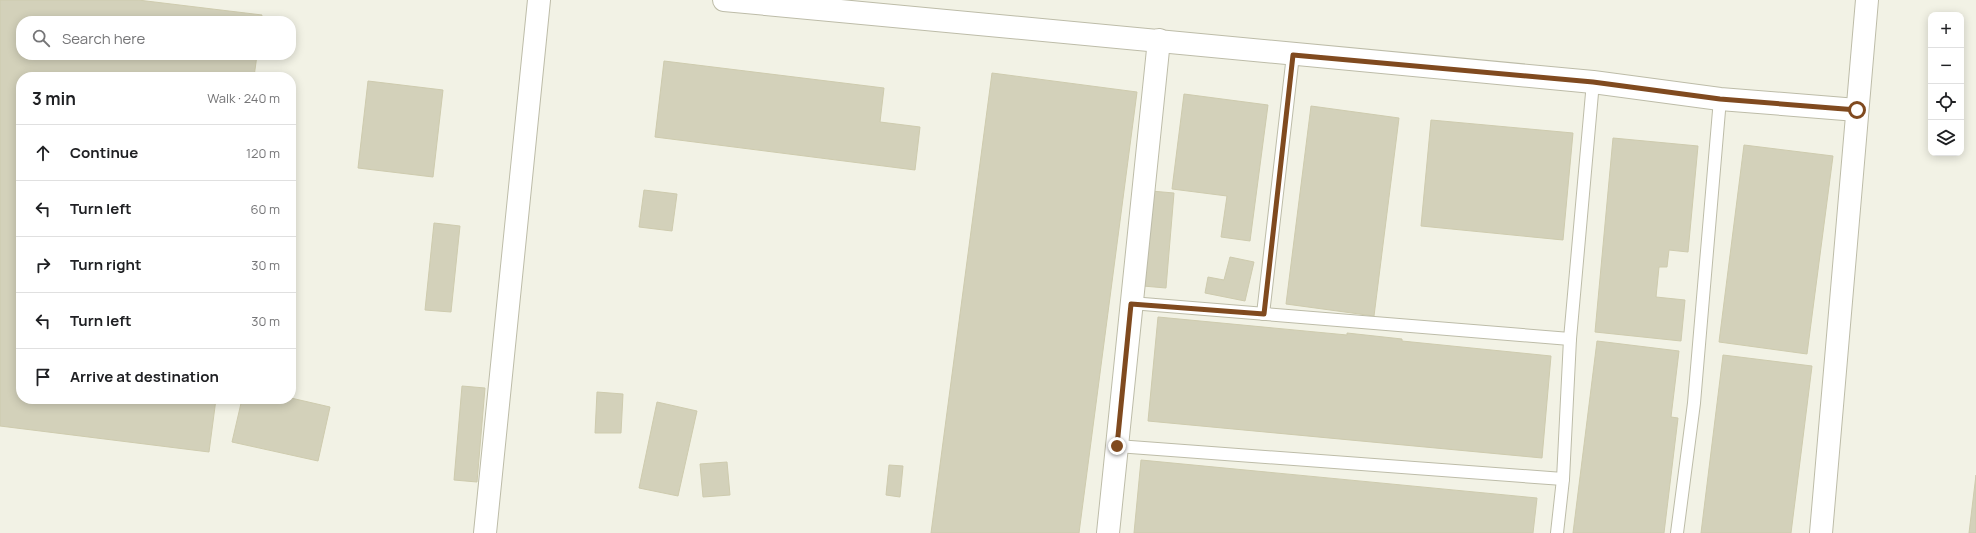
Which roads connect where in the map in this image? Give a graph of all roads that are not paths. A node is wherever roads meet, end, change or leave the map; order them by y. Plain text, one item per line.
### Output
1 (539, 0) edge
2 (724, 0) edge
3 (1867, 0) edge
4 (1160, 40) junction
5 (1293, 55) junction
6 (1593, 82) junction
7 (1720, 99) junction
8 (1857, 110) junction
9 (1131, 304) junction
10 (1264, 314) junction
11 (1570, 339) junction
12 (1117, 446) junction
13 (1563, 479) junction
14 (485, 533) edge
15 (1108, 533) edge
16 (1557, 533) edge
17 (1677, 533) edge
18 (1821, 533) edge

1 - 14 street
2 - 4 street
3 - 8 street
4 - 5 street
4 - 9 street
5 - 6 street
5 - 10 lane
6 - 7 street
6 - 11 lane
7 - 8 street
7 - 17 lane
8 - 18 street
9 - 10 lane
9 - 12 street
10 - 11 lane
11 - 13 lane
12 - 13 lane
12 - 15 street
13 - 16 lane

